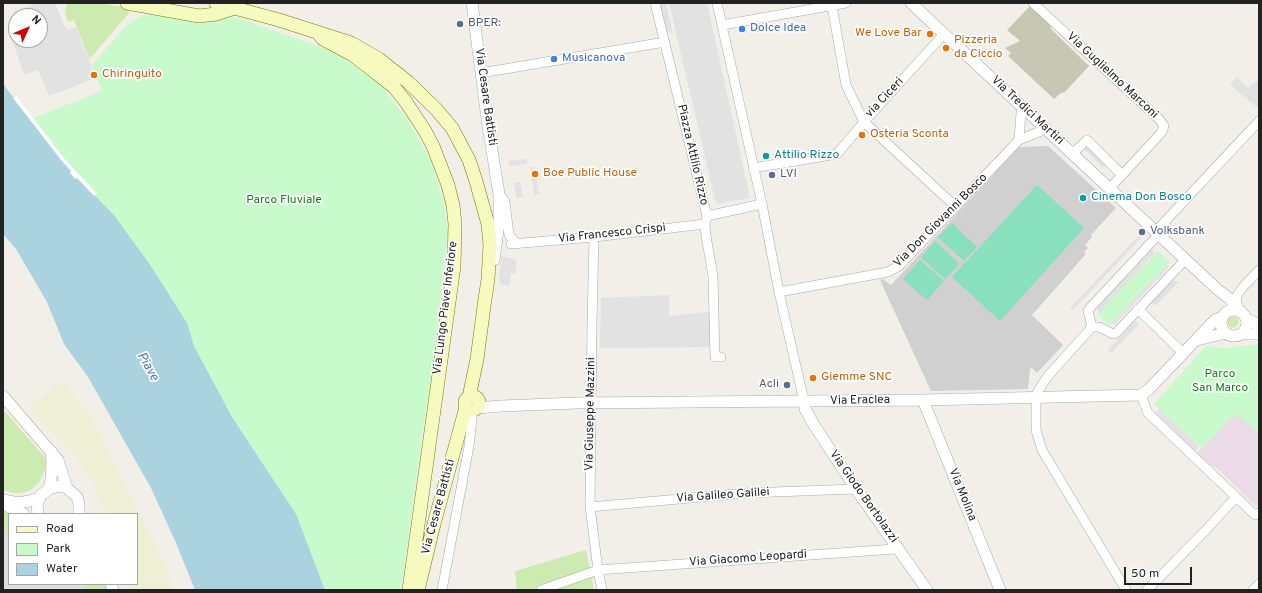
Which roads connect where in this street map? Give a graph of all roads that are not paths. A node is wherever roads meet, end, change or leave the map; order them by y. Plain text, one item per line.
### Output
1 (127, 3) edge
2 (216, 3) edge
3 (472, 3) edge
4 (655, 3) edge
5 (717, 3) edge
6 (846, 3) edge
7 (911, 3) edge
8 (1033, 3) edge
9 (832, 6) junction
10 (234, 8) junction
11 (722, 25) junction
12 (317, 32) junction
13 (944, 34) junction
14 (665, 42) junction
15 (481, 73) junction
16 (1023, 108) junction
17 (1259, 120) edge
18 (864, 122) junction
19 (1045, 128) junction
20 (1019, 140) junction
21 (1073, 153) junction
22 (754, 168) junction
23 (1122, 175) junction
24 (1110, 188) junction
25 (499, 193) junction
26 (762, 204) junction
27 (956, 207) junction
28 (706, 220) junction
29 (489, 232) junction
30 (1158, 232) junction
31 (594, 237) junction
32 (514, 244) joint
33 (1186, 259) junction
34 (1259, 270) edge
35 (488, 279) junction
36 (1217, 289) junction
37 (779, 292) junction
38 (1138, 310) junction
39 (1242, 313) junction
40 (1223, 315) junction
41 (1259, 325) edge
42 (1092, 327) junction
43 (1226, 333) junction
44 (1242, 334) junction
45 (1259, 334) edge
46 (1196, 340) junction
47 (1183, 354) junction
48 (721, 357) dead end
49 (1141, 395) junction
50 (3, 396) edge
51 (1036, 398) junction
52 (923, 400) junction
53 (804, 401) junction
54 (473, 404) junction
55 (591, 404) junction
56 (51, 450) junction
57 (67, 488) junction
58 (49, 489) junction
59 (856, 489) junction
60 (1236, 497) junction
61 (40, 498) junction
62 (3, 501) edge
63 (590, 507) junction
64 (22, 513) edge
65 (38, 513) edge
66 (79, 513) edge
67 (1259, 513) edge
68 (898, 547) junction
69 (598, 570) junction
70 (1259, 584) edge
71 (409, 590) edge
72 (418, 590) edge
73 (442, 590) edge
74 (541, 590) edge
75 (602, 590) edge
76 (927, 590) edge
77 (1000, 590) edge
78 (1126, 590) edge
79 (1147, 590) edge
80 (1253, 590) edge

1 - 10 main road
2 - 10 main road, Via Lungo Piave Inferiore
3 - 15 street, Via Cesare Battisti
4 - 14 street, Piazza Attilio Rizzo
5 - 11 street
6 - 9 street
7 - 13 street, Via Tredici Martiri
8 - 23 street, Via Guglielmo Marconi
9 - 11 street
9 - 18 street
10 - 12 main road, Via Lungo Piave Inferiore
11 - 22 street
12 - 29 main road, Via Lungo Piave Inferiore
12 - 71 main road, Via Lungo Piave Inferiore
13 - 16 street, Via Tredici Martiri
13 - 18 street, via Ciceri
14 - 15 street
14 - 28 street, Piazza Attilio Rizzo
15 - 25 street, Via Cesare Battisti
16 - 19 street, Via Tredici Martiri
16 - 20 street
17 - 30 street
18 - 22 street, via Ciceri
18 - 27 street
19 - 20 street, Via Don Giovanni Bosco
19 - 21 street, Via Tredici Martiri
20 - 27 street, Via Don Giovanni Bosco
21 - 23 street, Via Tredici Martiri
21 - 24 street, Via Tredici Martiri
22 - 26 street
23 - 24 street, Via Guglielmo Marconi
24 - 30 street, Via Tredici Martiri
25 - 29 street, Via Cesare Battisti
25 - 32 street, Via Cesare Battisti
25 - 35 street, Via Cesare Battisti
26 - 28 street, Piazza Attilio Rizzo
26 - 37 street
27 - 37 street, Via Don Giovanni Bosco
28 - 31 street, Via Francesco Crispi
28 - 48 street
29 - 35 main road, Via Lungo Piave Inferiore
30 - 33 street, Via Tredici Martiri
30 - 42 street
31 - 32 street, Via Francesco Crispi
31 - 55 street, Via Giuseppe Mazzini
33 - 36 street, Via Tredici Martiri
33 - 38 street
34 - 39 street
35 - 54 main road, Via Cesare Battisti
36 - 39 street, Via Tredici Martiri
36 - 40 street, Via Tredici Martiri
37 - 53 street
38 - 42 street
38 - 47 street
39 - 40 street
39 - 41 street, Via Tredici Martiri
39 - 44 street
40 - 43 street
40 - 46 street
42 - 51 street
43 - 44 street
43 - 46 street
44 - 45 street
46 - 47 street
47 - 49 street
49 - 51 street, Via Eraclea
49 - 60 street
50 - 56 street
51 - 52 street, Via Eraclea
51 - 78 street
52 - 53 street, Via Eraclea
52 - 77 street, Via Molina
53 - 55 street, Via Eraclea
53 - 59 street, Via Giodo Bortolazzi
54 - 55 street, Via Eraclea
54 - 72 main road, Via Cesare Battisti
54 - 73 street
55 - 63 street, Via Giuseppe Mazzini
56 - 57 street
56 - 58 street
57 - 58 street
57 - 66 street
58 - 61 street
59 - 63 street, Via Galileo Galilei
59 - 68 street, Via Giodo Bortolazzi
60 - 67 street
60 - 79 street
61 - 62 street
61 - 65 street
62 - 64 street
63 - 69 street, Via Giuseppe Mazzini
68 - 69 street, Via Giacomo Leopardi
68 - 76 street, Via Giodo Bortolazzi
69 - 74 street, Via Giacomo Leopardi
69 - 75 street, Via Giuseppe Mazzini
70 - 80 street

